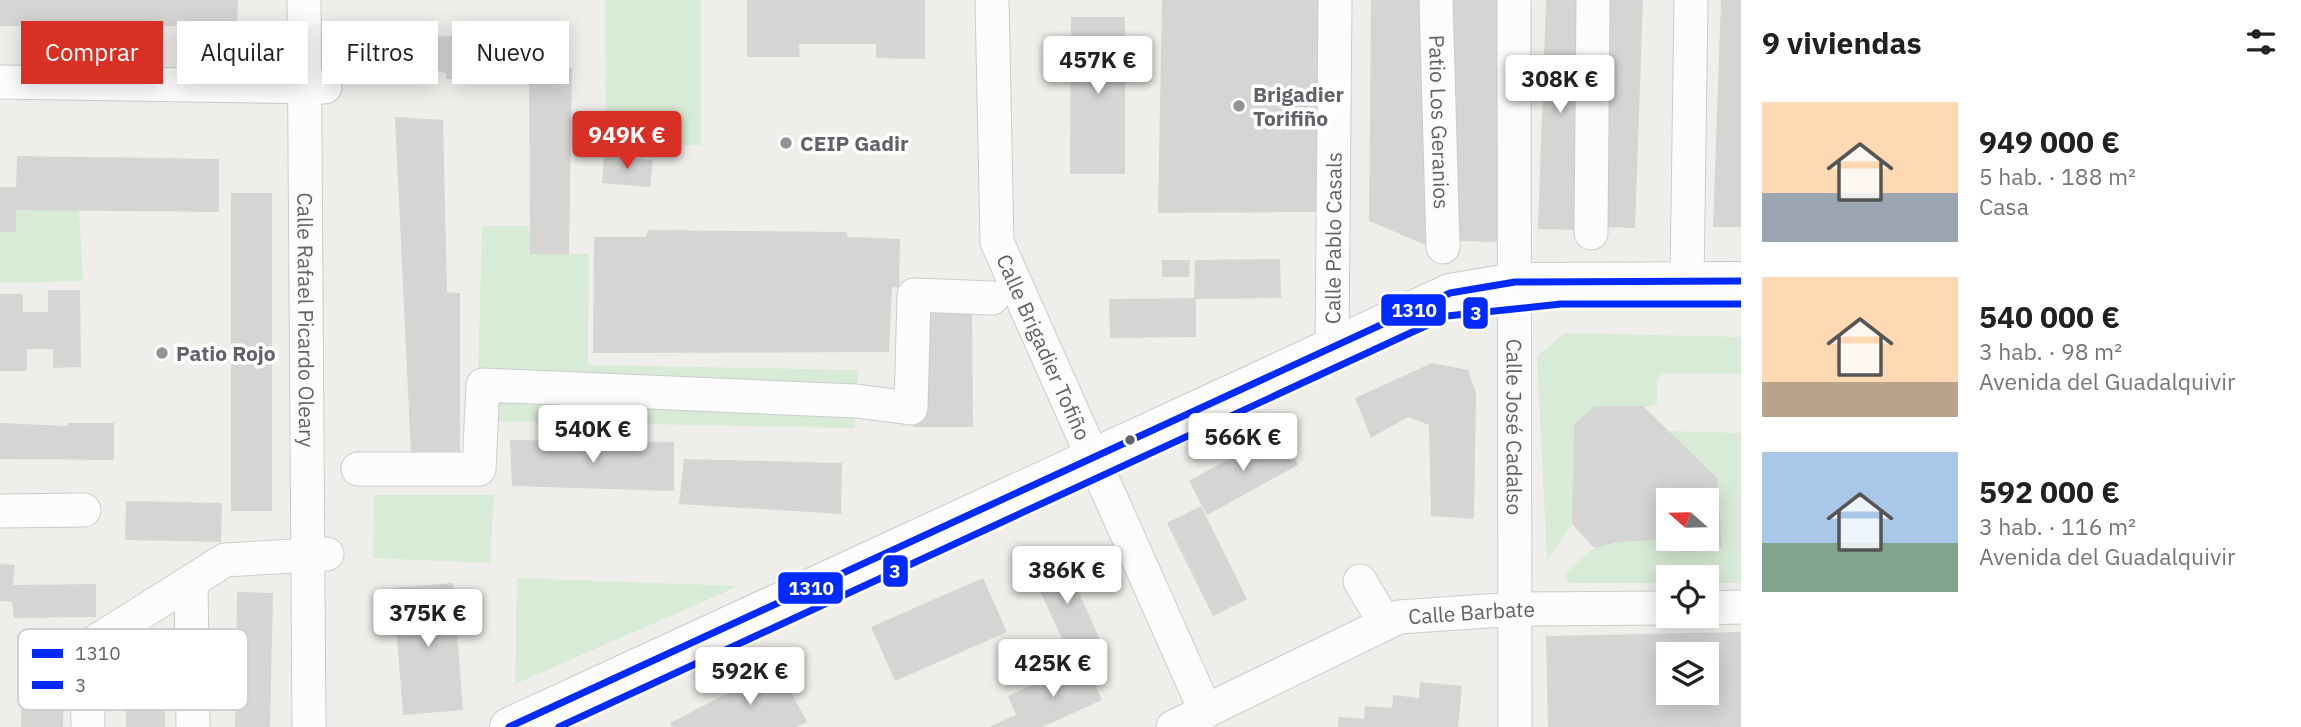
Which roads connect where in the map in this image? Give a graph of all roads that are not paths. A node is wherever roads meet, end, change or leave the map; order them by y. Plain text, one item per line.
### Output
1 (304, 0) edge
2 (325, 0) edge
3 (992, 0) edge
4 (1335, 0) edge
5 (1436, 0) edge
6 (1514, 0) edge
7 (1593, 0) edge
8 (1691, 0) edge
9 (0, 82) edge
10 (315, 86) junction
11 (1591, 233) dead end
12 (1443, 247) dead end
13 (1687, 281) junction
14 (1741, 281) edge
15 (1515, 294) junction
16 (992, 298) dead end
17 (1741, 304) edge
18 (1332, 348) junction
19 (1098, 467) junction
20 (358, 469) dead end
21 (84, 510) dead end
22 (0, 511) edge
23 (317, 555) junction
24 (1360, 581) dead end
25 (191, 582) junction
26 (1741, 607) edge
27 (1656, 608) edge
28 (1719, 608) edge
29 (1516, 609) junction
30 (1385, 624) junction
31 (116, 629) edge
32 (191, 629) edge
33 (1206, 712) junction
34 (550, 721) edge
35 (309, 727) edge
36 (328, 727) edge
37 (509, 727) edge
38 (1173, 727) edge
39 (1515, 727) edge

1 - 10 street, Calle Rafael Picardo Oleary
2 - 10 street, Calle Rafael Picardo Oleary
3 - 19 street, Calle Brigadier Tofiño
4 - 18 street, Calle Pablo Casals
5 - 12 street, Patio Los Geranios
6 - 15 street, Calle José Cadalso
7 - 11 street
8 - 13 street
9 - 10 street
10 - 23 street, Calle Rafael Picardo Oleary
13 - 14 street
13 - 15 street
15 - 17 street
15 - 18 street
15 - 19 street
15 - 29 street, Calle José Cadalso
16 - 20 street
18 - 19 street
19 - 33 street, Calle Brigadier Tofiño
19 - 34 street
21 - 22 street
23 - 25 street
23 - 35 street, Calle Rafael Picardo Oleary
23 - 36 street, Calle Rafael Picardo Oleary
24 - 30 street
25 - 31 street
25 - 32 street
26 - 28 street
27 - 29 street, Calle Barbate
29 - 30 street, Calle Barbate
29 - 39 street, Calle José Cadalso
30 - 33 street, Calle Barbate
33 - 38 street, Calle Barbate
34 - 37 street

